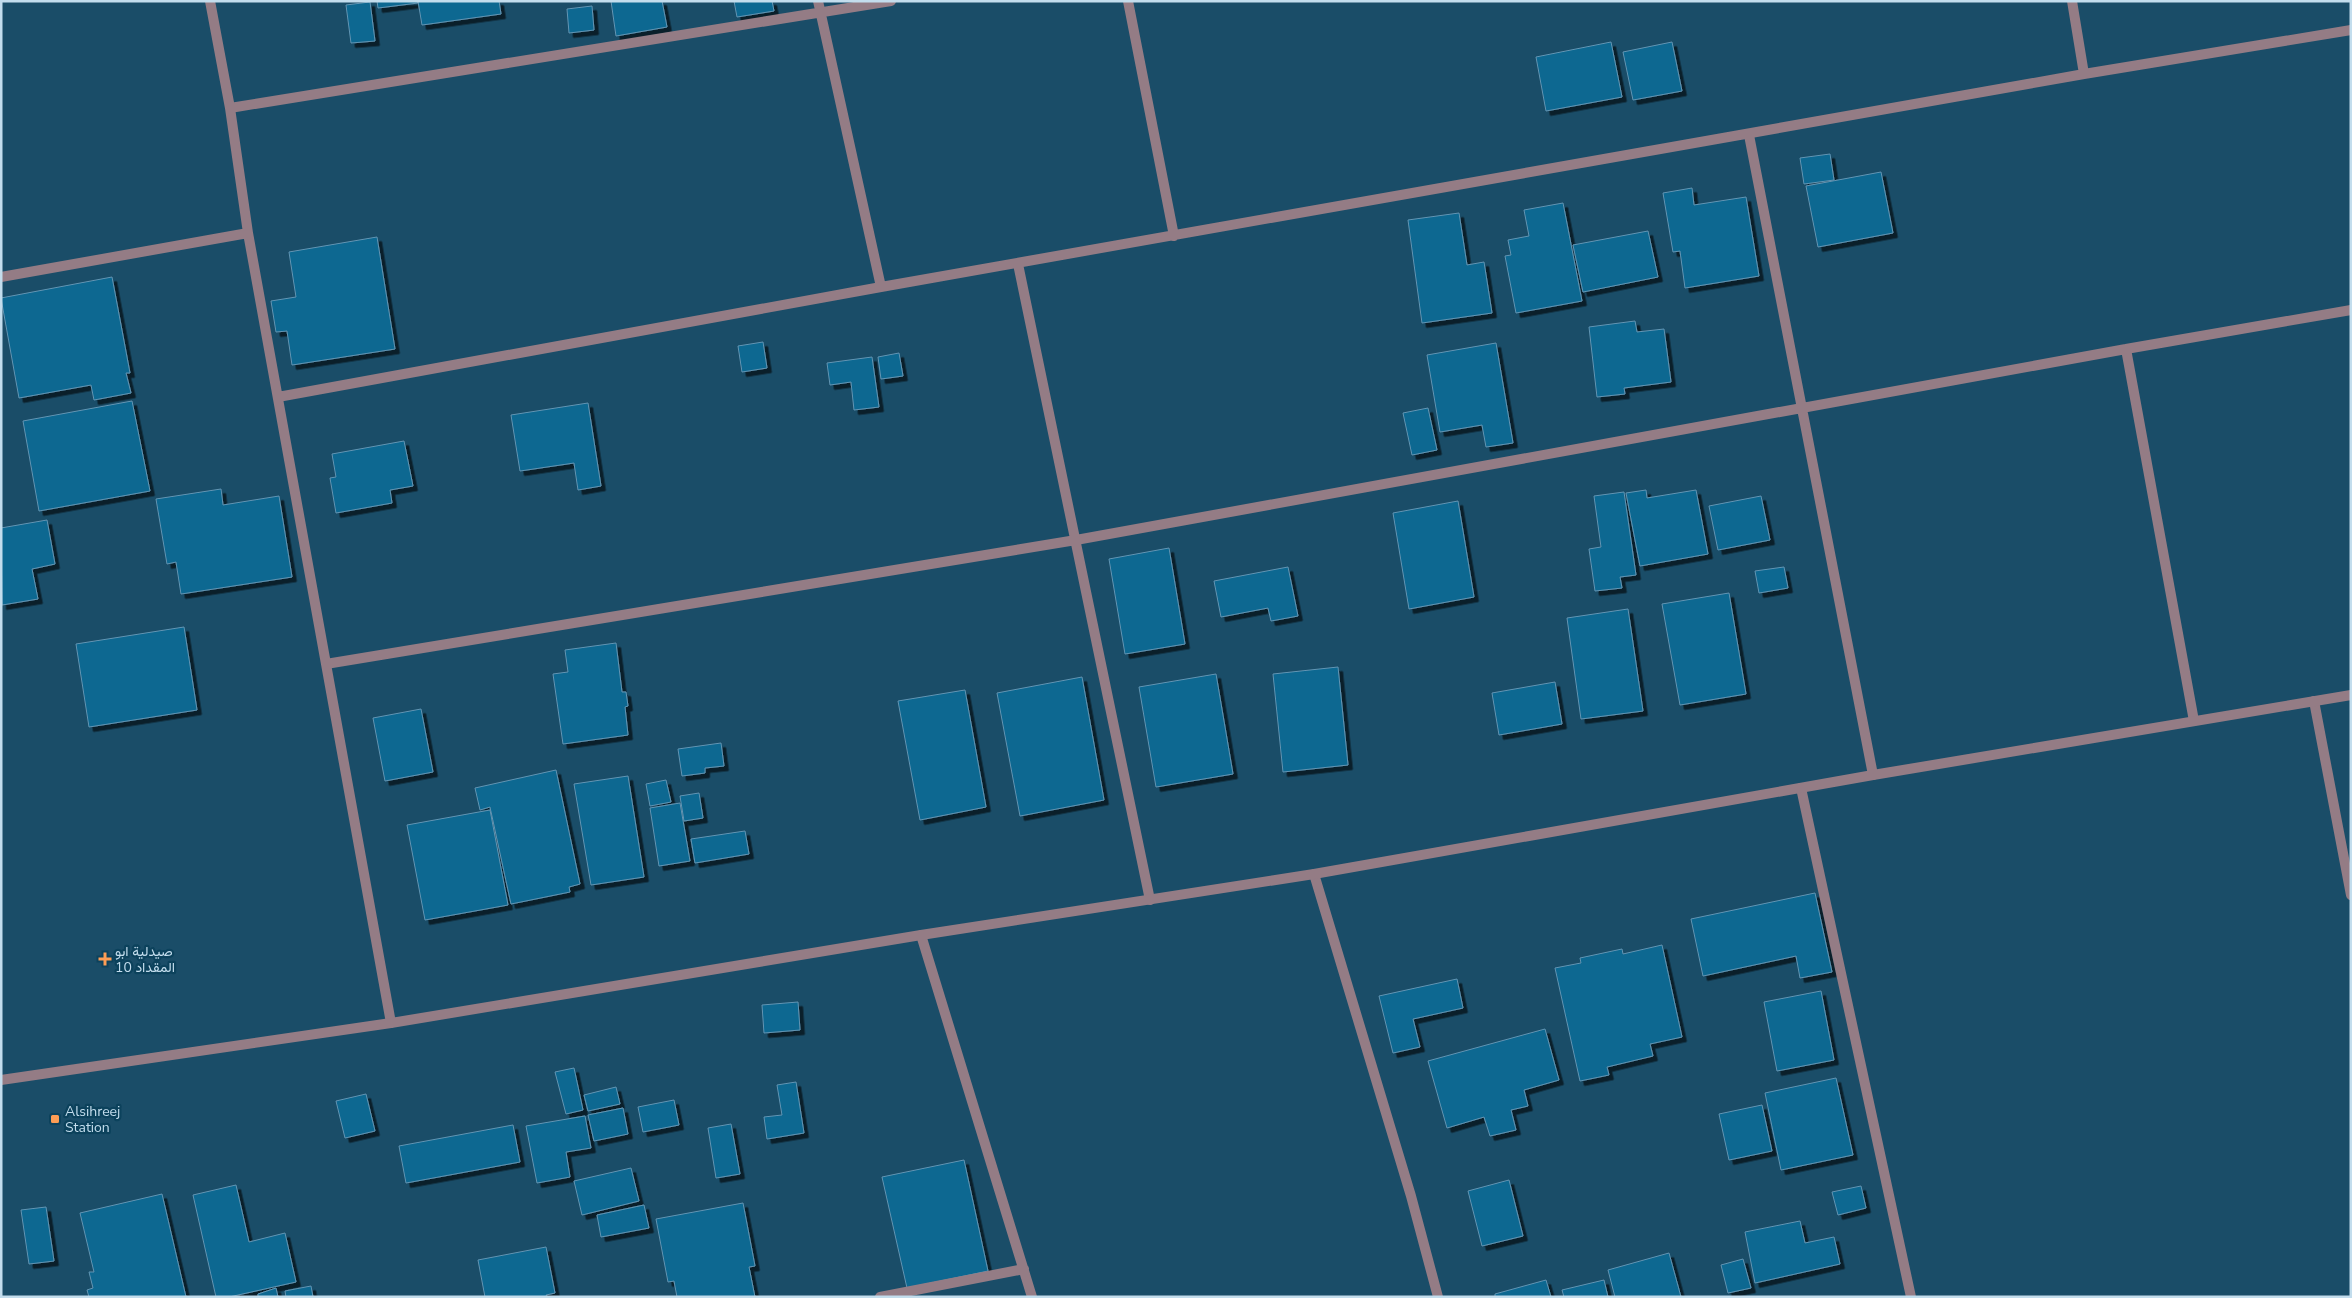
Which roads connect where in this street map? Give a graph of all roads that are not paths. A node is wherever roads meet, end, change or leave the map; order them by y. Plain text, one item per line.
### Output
1 (210, 1) edge
2 (818, 1) edge
3 (891, 1) edge
4 (1128, 1) edge
5 (2072, 1) edge
6 (820, 12) junction
7 (2351, 30) edge
8 (2084, 74) junction
9 (230, 108) junction
10 (1749, 135) junction
11 (248, 232) junction
12 (1174, 236) junction
13 (1018, 264) junction
14 (1, 277) edge
15 (881, 287) junction
16 (2351, 310) edge
17 (2126, 349) junction
18 (278, 397) junction
19 (1802, 408) junction
20 (1076, 540) junction
21 (326, 664) junction
22 (2351, 695) edge
23 (2314, 701) junction
24 (2194, 721) junction
25 (1873, 775) junction
26 (1801, 788) junction
27 (1314, 874) junction
28 (2351, 895) edge
29 (1150, 900) junction
30 (921, 935) junction
31 (391, 1023) junction
32 (1, 1080) edge
33 (1024, 1269) junction
34 (880, 1297) edge
35 (1032, 1297) edge
36 (1438, 1297) edge
37 (1911, 1297) edge

1 - 9 street
2 - 6 street
3 - 6 street
4 - 12 street
5 - 8 street
6 - 9 street
6 - 15 street
7 - 8 street
8 - 10 street
9 - 11 street
10 - 12 street
10 - 19 street
11 - 14 street
11 - 18 street
12 - 13 street
13 - 15 street
13 - 20 street
15 - 18 street
16 - 17 street
17 - 19 street
17 - 24 street
18 - 21 street
19 - 20 street
19 - 25 street
20 - 21 street
20 - 29 street
21 - 31 street
22 - 23 street
23 - 24 street
23 - 28 street
24 - 25 street
25 - 26 street
26 - 27 street
26 - 37 street
27 - 29 street
27 - 36 street
29 - 30 street
30 - 31 street
30 - 33 street
31 - 32 street
33 - 34 street
33 - 35 street

